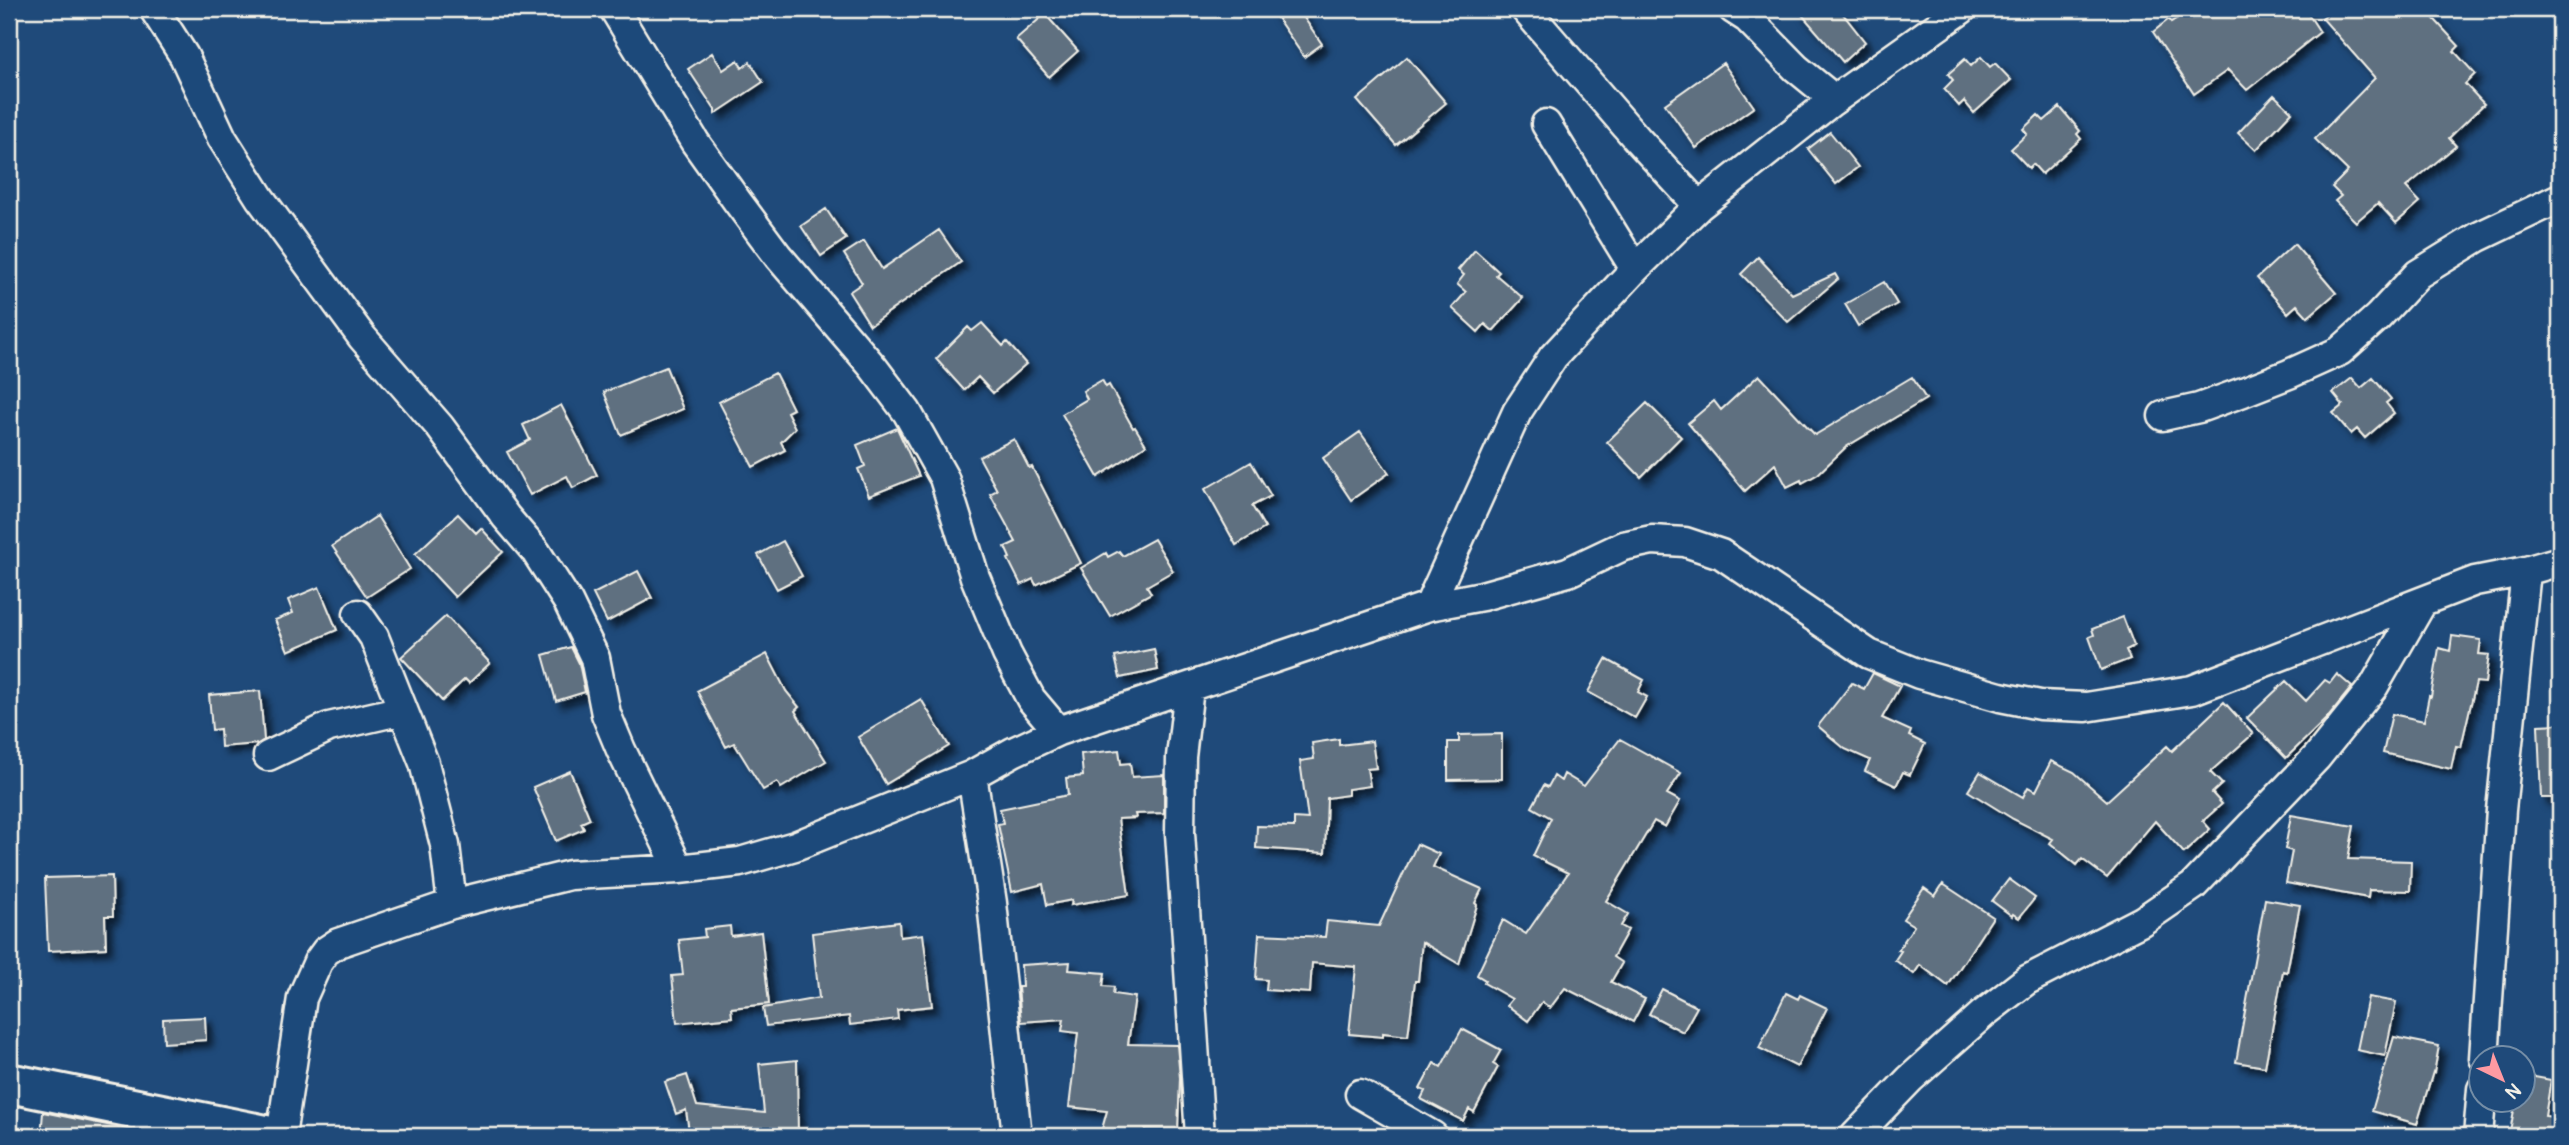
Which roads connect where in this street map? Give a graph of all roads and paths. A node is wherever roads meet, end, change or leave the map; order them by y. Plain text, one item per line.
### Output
1 (155, 9) edge
2 (614, 9) edge
3 (1525, 9) edge
4 (1733, 9) edge
5 (1962, 9) edge
6 (1834, 99) junction
7 (1546, 124) dead end
8 (2560, 198) edge
9 (1699, 206) junction
10 (1635, 269) junction
11 (2162, 416) dead end
12 (2560, 561) edge
13 (2526, 571) junction
14 (2423, 601) junction
15 (1429, 606) junction
16 (358, 614) dead end
17 (1189, 688) junction
18 (403, 710) junction
19 (1058, 732) junction
20 (268, 756) dead end
21 (972, 775) junction
22 (679, 869) junction
23 (452, 904) junction
24 (2485, 1044) edge
25 (9, 1083) edge
26 (1360, 1094) dead end
27 (2480, 1114) edge
28 (271, 1136) edge
29 (281, 1136) edge
30 (1017, 1136) edge
31 (1200, 1136) edge
32 (1433, 1136) edge
33 (1855, 1136) edge
34 (2478, 1136) edge

1 - 22 street
2 - 19 street
3 - 9 street
4 - 6 street
5 - 6 street
6 - 9 street
7 - 10 street
8 - 11 street
9 - 10 street
10 - 15 street
12 - 13 street
13 - 14 street
13 - 24 street
14 - 15 street
14 - 33 street
15 - 17 street
16 - 18 street
17 - 19 street
17 - 31 street
18 - 20 street
18 - 23 street
19 - 21 street
21 - 22 street
21 - 30 street
22 - 23 street
23 - 29 street
25 - 28 street
26 - 32 street
27 - 34 street

